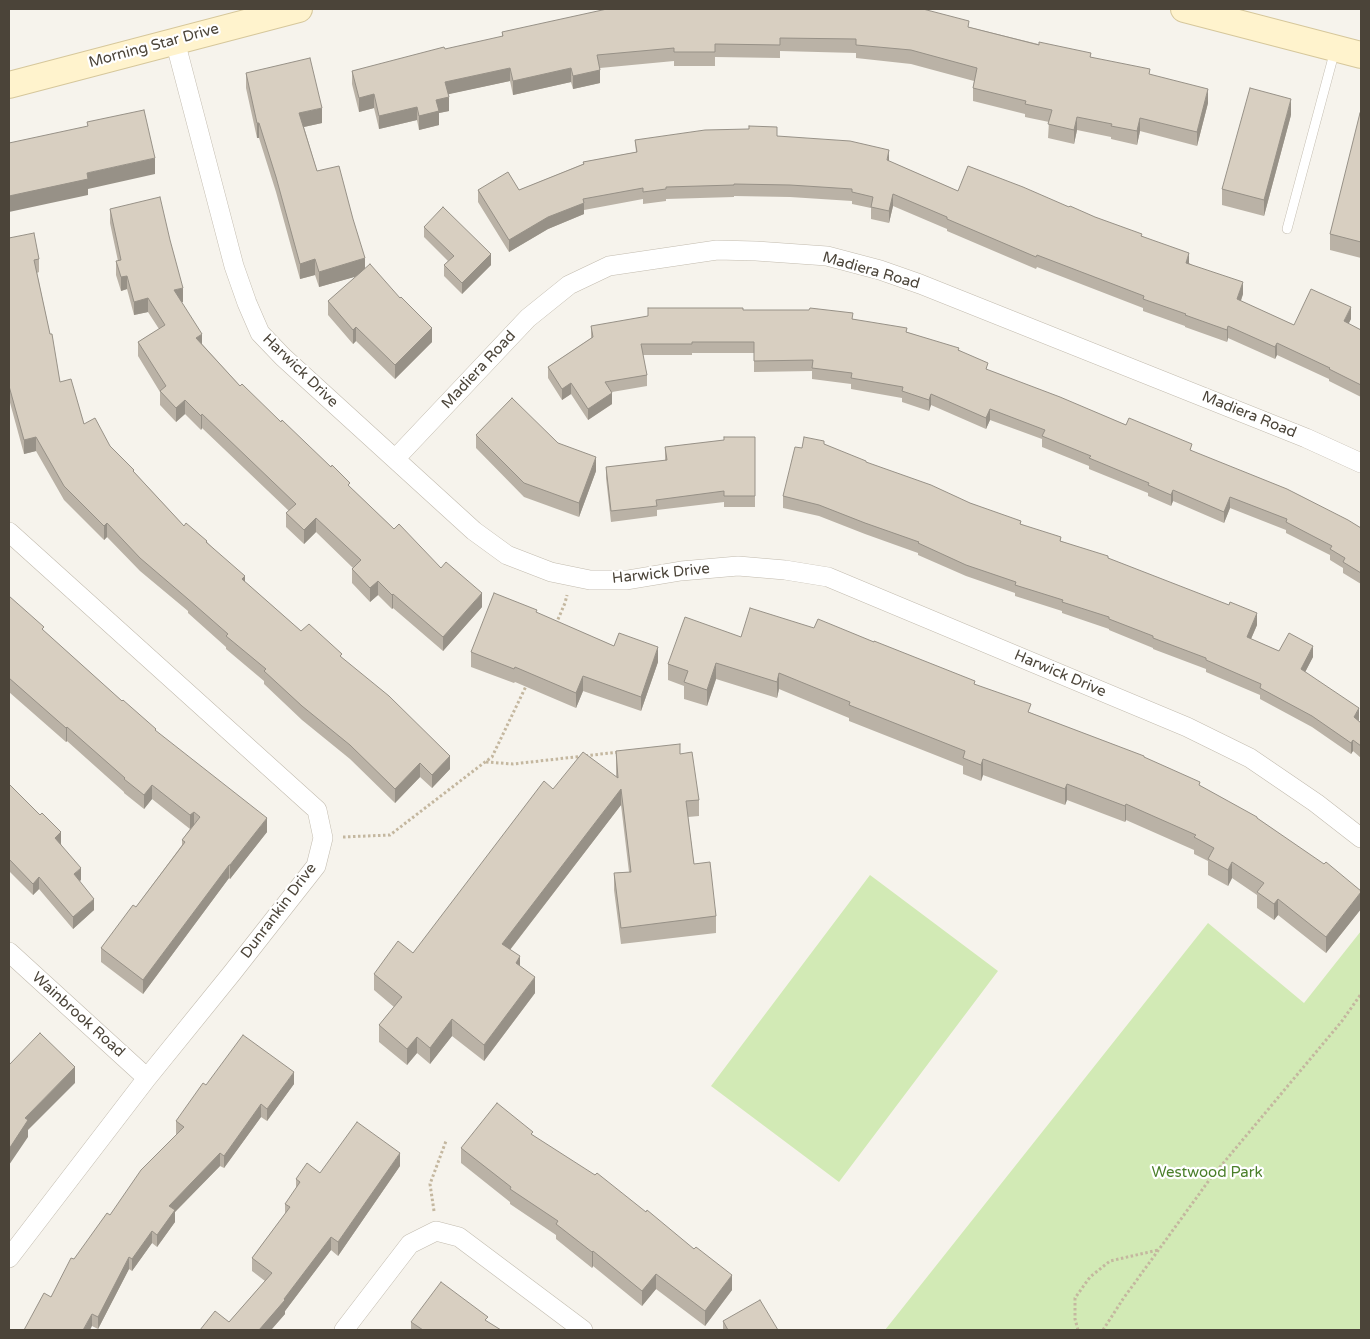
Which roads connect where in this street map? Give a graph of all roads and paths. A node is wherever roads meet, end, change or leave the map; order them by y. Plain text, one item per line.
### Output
1 (300, 9) edge
2 (1184, 9) edge
3 (175, 41) junction
4 (1336, 48) junction
5 (1361, 55) edge
6 (9, 84) edge
7 (1287, 229) dead end
8 (395, 459) junction
9 (1361, 463) edge
10 (9, 532) edge
11 (572, 576) junction
12 (552, 630) edge
13 (531, 676) edge
14 (627, 752) edge
15 (485, 762) junction
16 (323, 838) junction
17 (1361, 838) edge
18 (9, 952) edge
19 (1361, 994) edge
20 (148, 1078) junction
21 (446, 1141) dead end
22 (436, 1231) junction
23 (1158, 1250) junction
24 (9, 1258) edge
25 (344, 1330) edge
26 (584, 1330) edge
27 (1078, 1330) edge
28 (1104, 1330) edge

1 - 3 street, Morning Star Drive
2 - 4 street
3 - 6 street, Morning Star Drive
3 - 8 street, Harwick Drive
4 - 5 street
4 - 7 lane
8 - 9 street, Madiera Road
8 - 11 street, Harwick Drive
10 - 16 street, Dunrankin Drive
11 - 12 path
11 - 17 street, Harwick Drive
13 - 15 path
14 - 15 path
15 - 16 path
16 - 20 street, Dunrankin Drive
18 - 20 street, Wainbrook Road
19 - 23 path
20 - 24 street, Dunrankin Drive
21 - 22 path
22 - 25 street
22 - 26 street
23 - 27 path
23 - 28 path

